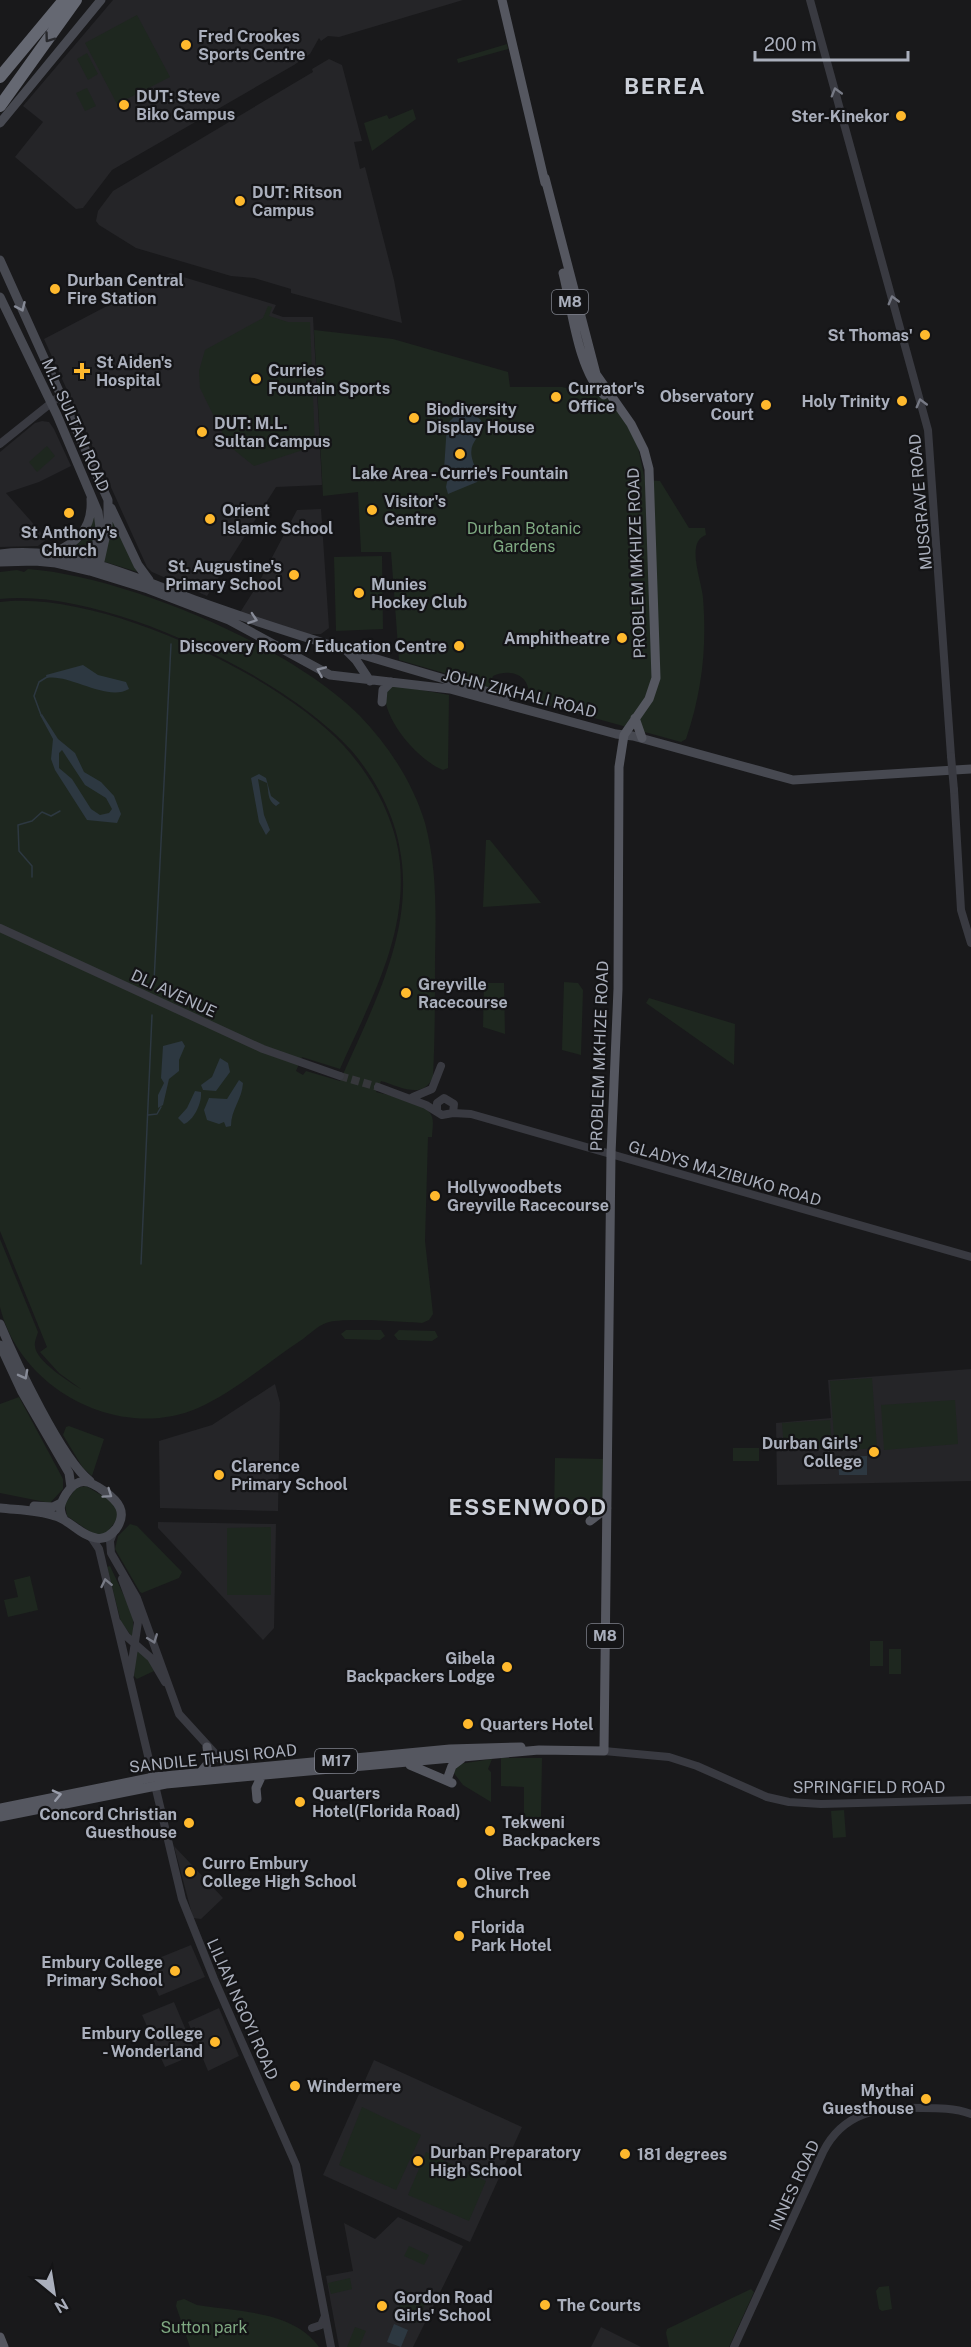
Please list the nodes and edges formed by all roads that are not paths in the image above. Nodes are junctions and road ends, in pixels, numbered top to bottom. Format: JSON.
{"nodes":[{"id":1,"x":64,"y":0,"type":"edge"},
{"id":2,"x":76,"y":0,"type":"edge"},
{"id":3,"x":101,"y":0,"type":"edge"},
{"id":4,"x":502,"y":0,"type":"edge"},
{"id":5,"x":810,"y":0,"type":"edge"},
{"id":6,"x":0,"y":77,"type":"edge"},
{"id":7,"x":0,"y":106,"type":"edge"},
{"id":8,"x":0,"y":123,"type":"edge"},
{"id":9,"x":545,"y":178,"type":"junction"},
{"id":10,"x":1,"y":264,"type":"edge"},
{"id":11,"x":0,"y":297,"type":"edge"},
{"id":12,"x":61,"y":395,"type":"junction"},
{"id":13,"x":613,"y":400,"type":"junction"},
{"id":14,"x":51,"y":402,"type":"junction"},
{"id":15,"x":0,"y":444,"type":"edge"},
{"id":16,"x":84,"y":447,"type":"junction"},
{"id":17,"x":73,"y":452,"type":"junction"},
{"id":18,"x":90,"y":491,"type":"junction"},
{"id":19,"x":108,"y":500,"type":"junction"},
{"id":20,"x":0,"y":554,"type":"edge"},
{"id":21,"x":50,"y":555,"type":"junction"},
{"id":22,"x":0,"y":562,"type":"edge"},
{"id":23,"x":95,"y":568,"type":"junction"},
{"id":24,"x":150,"y":581,"type":"junction"},
{"id":25,"x":273,"y":626,"type":"junction"},
{"id":26,"x":267,"y":640,"type":"junction"},
{"id":27,"x":343,"y":648,"type":"junction"},
{"id":28,"x":360,"y":666,"type":"junction"},
{"id":29,"x":356,"y":680,"type":"junction"},
{"id":30,"x":370,"y":681,"type":"junction"},
{"id":31,"x":391,"y":682,"type":"junction"},
{"id":32,"x":382,"y":702,"type":"dead end"},
{"id":33,"x":634,"y":718,"type":"junction"},
{"id":34,"x":631,"y":735,"type":"junction"},
{"id":35,"x":971,"y":769,"type":"edge"},
{"id":36,"x":0,"y":928,"type":"edge"},
{"id":37,"x":971,"y":943,"type":"edge"},
{"id":38,"x":441,"y":1066,"type":"dead end"},
{"id":39,"x":340,"y":1076,"type":"tunnel mouth"},
{"id":40,"x":378,"y":1087,"type":"tunnel mouth"},
{"id":41,"x":409,"y":1097,"type":"junction"},
{"id":42,"x":438,"y":1106,"type":"junction"},
{"id":43,"x":454,"y":1109,"type":"junction"},
{"id":44,"x":611,"y":1154,"type":"junction"},
{"id":45,"x":971,"y":1257,"type":"edge"},
{"id":46,"x":0,"y":1324,"type":"edge"},
{"id":47,"x":0,"y":1345,"type":"edge"},
{"id":48,"x":90,"y":1481,"type":"junction"},
{"id":49,"x":71,"y":1487,"type":"junction"},
{"id":50,"x":0,"y":1501,"type":"edge"},
{"id":51,"x":61,"y":1503,"type":"junction"},
{"id":52,"x":0,"y":1508,"type":"edge"},
{"id":53,"x":607,"y":1508,"type":"junction"},
{"id":54,"x":64,"y":1520,"type":"junction"},
{"id":55,"x":590,"y":1521,"type":"dead end"},
{"id":56,"x":115,"y":1529,"type":"junction"},
{"id":57,"x":91,"y":1537,"type":"junction"},
{"id":58,"x":119,"y":1569,"type":"junction"},
{"id":59,"x":112,"y":1613,"type":"junction"},
{"id":60,"x":135,"y":1644,"type":"junction"},
{"id":61,"x":129,"y":1681,"type":"junction"},
{"id":62,"x":168,"y":1686,"type":"junction"},
{"id":63,"x":207,"y":1747,"type":"junction"},
{"id":64,"x":539,"y":1750,"type":"junction"},
{"id":65,"x":603,"y":1751,"type":"junction"},
{"id":66,"x":466,"y":1756,"type":"junction"},
{"id":67,"x":391,"y":1763,"type":"junction"},
{"id":68,"x":229,"y":1770,"type":"junction"},
{"id":69,"x":200,"y":1773,"type":"junction"},
{"id":70,"x":262,"y":1775,"type":"junction"},
{"id":71,"x":237,"y":1778,"type":"junction"},
{"id":72,"x":155,"y":1781,"type":"junction"},
{"id":73,"x":767,"y":1797,"type":"joint"},
{"id":74,"x":256,"y":1799,"type":"dead end"},
{"id":75,"x":971,"y":1800,"type":"edge"},
{"id":76,"x":0,"y":1808,"type":"edge"},
{"id":77,"x":0,"y":1817,"type":"edge"},
{"id":78,"x":971,"y":2114,"type":"edge"},
{"id":79,"x":326,"y":2315,"type":"junction"},
{"id":80,"x":312,"y":2328,"type":"dead end"},
{"id":81,"x":0,"y":2337,"type":"edge"},
{"id":82,"x":4,"y":2347,"type":"edge"},
{"id":83,"x":331,"y":2347,"type":"edge"},
{"id":84,"x":734,"y":2347,"type":"edge"}],
"edges":[{"from":1,"to":6,"type":"highway"},
{"from":2,"to":7,"type":"highway","one_way":true},
{"from":3,"to":8,"type":"main road"},
{"from":4,"to":9,"type":"main road","number":"M8"},
{"from":37,"to":5,"type":"street","name":"MUSGRAVE ROAD","one_way":true,"bridge":true},
{"from":9,"to":13,"type":"main road","number":"M8"},
{"from":9,"to":13,"type":"main road","number":"M8"},
{"from":10,"to":12,"type":"main road","name":"M.L. SULTAN ROAD","one_way":true},
{"from":11,"to":14,"type":"main road","name":"M.L. SULTAN ROAD"},
{"from":12,"to":14,"type":"street"},
{"from":12,"to":16,"type":"main road","name":"M.L. SULTAN ROAD"},
{"from":13,"to":33,"type":"main road","name":"PROBLEM MKHIZE ROAD","number":"M8"},
{"from":14,"to":15,"type":"street"},
{"from":14,"to":17,"type":"main road","name":"M.L. SULTAN ROAD"},
{"from":16,"to":17,"type":"main road"},
{"from":16,"to":19,"type":"main road","name":"M.L. SULTAN ROAD"},
{"from":17,"to":18,"type":"main road","name":"M.L. SULTAN ROAD"},
{"from":18,"to":21,"type":"main road"},
{"from":18,"to":23,"type":"main road","name":"M.L. SULTAN ROAD"},
{"from":19,"to":23,"type":"main road","name":"M.L. SULTAN ROAD"},
{"from":19,"to":24,"type":"main road"},
{"from":20,"to":21,"type":"main road"},
{"from":21,"to":23,"type":"main road"},
{"from":22,"to":23,"type":"main road"},
{"from":23,"to":24,"type":"main road","name":"JOHN ZIKHALI ROAD"},
{"from":23,"to":26,"type":"main road","name":"JOHN ZIKHALI ROAD"},
{"from":24,"to":25,"type":"main road","name":"JOHN ZIKHALI ROAD","one_way":true},
{"from":25,"to":26,"type":"main road"},
{"from":25,"to":27,"type":"main road","name":"JOHN ZIKHALI ROAD"},
{"from":29,"to":26,"type":"main road","name":"JOHN ZIKHALI ROAD","one_way":true},
{"from":27,"to":28,"type":"main road"},
{"from":27,"to":34,"type":"main road","name":"JOHN ZIKHALI ROAD"},
{"from":28,"to":29,"type":"main road"},
{"from":28,"to":30,"type":"main road"},
{"from":29,"to":30,"type":"main road","name":"JOHN ZIKHALI ROAD"},
{"from":30,"to":31,"type":"main road","name":"JOHN ZIKHALI ROAD"},
{"from":31,"to":32,"type":"main road"},
{"from":31,"to":34,"type":"main road","name":"JOHN ZIKHALI ROAD"},
{"from":33,"to":34,"type":"main road"},
{"from":33,"to":34,"type":"main road","name":"PROBLEM MKHIZE ROAD","number":"M8"},
{"from":34,"to":35,"type":"main road","name":"JOHN ZIKHALI ROAD"},
{"from":34,"to":44,"type":"main road","name":"PROBLEM MKHIZE ROAD","number":"M8"},
{"from":36,"to":39,"type":"street","name":"DLI AVENUE"},
{"from":38,"to":41,"type":"street"},
{"from":40,"to":41,"type":"street"},
{"from":41,"to":42,"type":"street"},
{"from":42,"to":43,"type":"street"},
{"from":42,"to":43,"type":"street"},
{"from":43,"to":44,"type":"street","name":"GLADYS MAZIBUKO ROAD"},
{"from":44,"to":45,"type":"street","name":"GLADYS MAZIBUKO ROAD"},
{"from":44,"to":53,"type":"main road","name":"PROBLEM MKHIZE ROAD","number":"M8"},
{"from":46,"to":48,"type":"main road","one_way":true},
{"from":47,"to":49,"type":"main road"},
{"from":48,"to":49,"type":"main road"},
{"from":48,"to":56,"type":"main road","one_way":true},
{"from":49,"to":51,"type":"main road"},
{"from":50,"to":51,"type":"main road"},
{"from":51,"to":54,"type":"main road"},
{"from":52,"to":54,"type":"main road"},
{"from":53,"to":55,"type":"main road"},
{"from":53,"to":65,"type":"main road","name":"PROBLEM MKHIZE ROAD","number":"M8"},
{"from":54,"to":57,"type":"main road"},
{"from":56,"to":57,"type":"main road"},
{"from":56,"to":58,"type":"street"},
{"from":59,"to":57,"type":"street","name":"LILIAN NGOYI ROAD","one_way":true},
{"from":58,"to":60,"type":"street","name":"LILIAN NGOYI ROAD"},
{"from":58,"to":62,"type":"street","one_way":true},
{"from":59,"to":60,"type":"street"},
{"from":59,"to":61,"type":"street","name":"LILIAN NGOYI ROAD"},
{"from":60,"to":61,"type":"street","name":"LILIAN NGOYI ROAD"},
{"from":60,"to":62,"type":"street"},
{"from":61,"to":72,"type":"street","name":"LILIAN NGOYI ROAD"},
{"from":62,"to":63,"type":"street"},
{"from":63,"to":68,"type":"street"},
{"from":63,"to":69,"type":"main road"},
{"from":64,"to":65,"type":"main road","name":"SANDILE THUSI ROAD","number":"M17"},
{"from":64,"to":66,"type":"main road","name":"SANDILE THUSI ROAD","number":"M17"},
{"from":64,"to":68,"type":"main road","name":"SANDILE THUSI ROAD","number":"M17"},
{"from":65,"to":73,"type":"street","name":"SANDILE THUSI ROAD","number":"M17"},
{"from":66,"to":67,"type":"main road","name":"SANDILE THUSI ROAD","number":"M17"},
{"from":66,"to":67,"type":"main road"},
{"from":67,"to":70,"type":"main road","name":"SANDILE THUSI ROAD","number":"M17"},
{"from":68,"to":69,"type":"main road","name":"SANDILE THUSI ROAD","number":"M17"},
{"from":68,"to":71,"type":"street"},
{"from":69,"to":72,"type":"main road","name":"SANDILE THUSI ROAD","number":"M17"},
{"from":70,"to":71,"type":"main road","name":"SANDILE THUSI ROAD","number":"M17"},
{"from":70,"to":74,"type":"main road"},
{"from":71,"to":72,"type":"main road","name":"SANDILE THUSI ROAD","number":"M17"},
{"from":76,"to":72,"type":"main road","name":"SANDILE THUSI ROAD","number":"M17","one_way":true},
{"from":72,"to":77,"type":"main road","name":"SANDILE THUSI ROAD","number":"M17"},
{"from":72,"to":79,"type":"street","name":"LILIAN NGOYI ROAD"},
{"from":73,"to":75,"type":"street","name":"SPRINGFIELD ROAD","number":"M17"},
{"from":78,"to":84,"type":"street","name":"INNES ROAD"},
{"from":79,"to":80,"type":"street"},
{"from":79,"to":83,"type":"street","name":"LILIAN NGOYI ROAD"},
{"from":81,"to":82,"type":"main road"}]}
